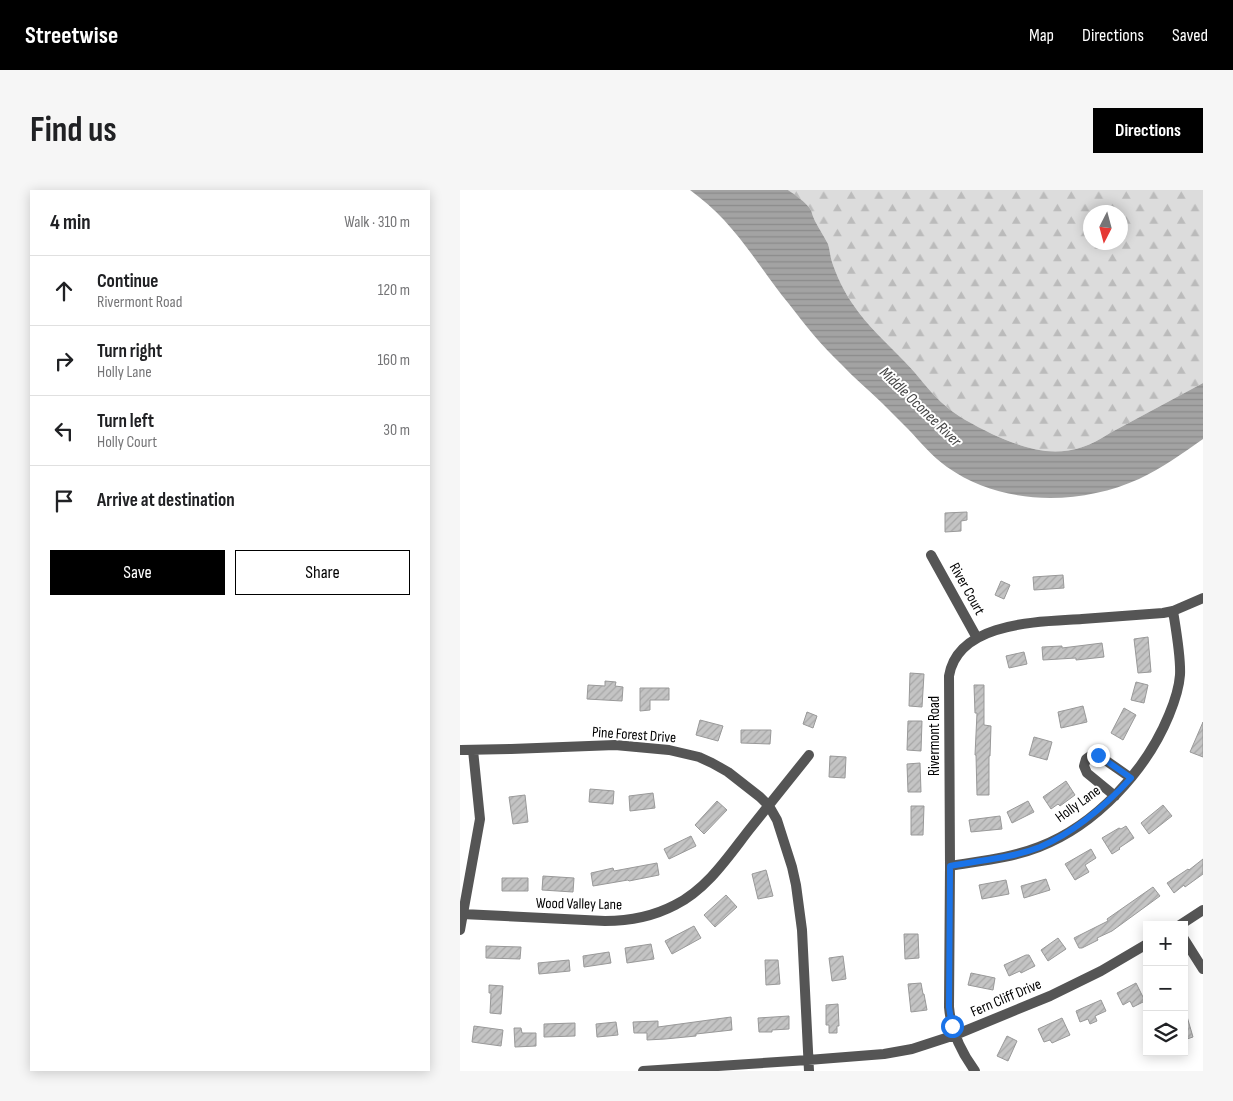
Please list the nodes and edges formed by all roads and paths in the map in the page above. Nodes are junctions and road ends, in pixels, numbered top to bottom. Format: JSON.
{"nodes":[{"id":1,"x":931,"y":556,"type":"dead end"},
{"id":2,"x":1203,"y":598,"type":"edge"},
{"id":3,"x":1173,"y":611,"type":"junction"},
{"id":4,"x":977,"y":638,"type":"junction"},
{"id":5,"x":460,"y":750,"type":"edge"},
{"id":6,"x":473,"y":750,"type":"junction"},
{"id":7,"x":808,"y":755,"type":"dead end"},
{"id":8,"x":1131,"y":778,"type":"junction"},
{"id":9,"x":1115,"y":796,"type":"junction"},
{"id":10,"x":769,"y":806,"type":"junction"},
{"id":11,"x":950,"y":866,"type":"junction"},
{"id":12,"x":1203,"y":910,"type":"edge"},
{"id":13,"x":462,"y":914,"type":"junction"},
{"id":14,"x":1186,"y":921,"type":"edge"},
{"id":15,"x":460,"y":930,"type":"edge"},
{"id":16,"x":1188,"y":945,"type":"edge"},
{"id":17,"x":1143,"y":946,"type":"edge"},
{"id":18,"x":1203,"y":969,"type":"edge"},
{"id":19,"x":955,"y":1035,"type":"junction"},
{"id":20,"x":808,"y":1066,"type":"edge"},
{"id":21,"x":643,"y":1071,"type":"edge"},
{"id":22,"x":975,"y":1071,"type":"edge"}],
"edges":[{"from":1,"to":4,"type":"street","name":"River Court"},
{"from":2,"to":3,"type":"street","name":"Rivermont Road"},
{"from":3,"to":4,"type":"street","name":"Rivermont Road"},
{"from":3,"to":8,"type":"street","name":"Holly Lane"},
{"from":4,"to":11,"type":"street","name":"Rivermont Road"},
{"from":5,"to":6,"type":"street","name":"Pine Forest Drive"},
{"from":6,"to":10,"type":"street","name":"Pine Forest Drive"},
{"from":6,"to":13,"type":"street"},
{"from":7,"to":10,"type":"street","name":"Wood Valley Lane"},
{"from":8,"to":9,"type":"street","name":"Holly Lane"},
{"from":8,"to":9,"type":"street"},
{"from":9,"to":11,"type":"street","name":"Holly Lane"},
{"from":10,"to":13,"type":"street","name":"Wood Valley Lane"},
{"from":10,"to":20,"type":"street","name":"Pine Forest Drive"},
{"from":11,"to":19,"type":"street","name":"Rivermont Road"},
{"from":12,"to":14,"type":"street"},
{"from":13,"to":15,"type":"street"},
{"from":16,"to":18,"type":"street"},
{"from":17,"to":19,"type":"street","name":"Fern Cliff Drive"},
{"from":19,"to":20,"type":"street","name":"Fern Cliff Drive"},
{"from":19,"to":22,"type":"street","name":"Rivermont Road"},
{"from":20,"to":21,"type":"street"}]}
